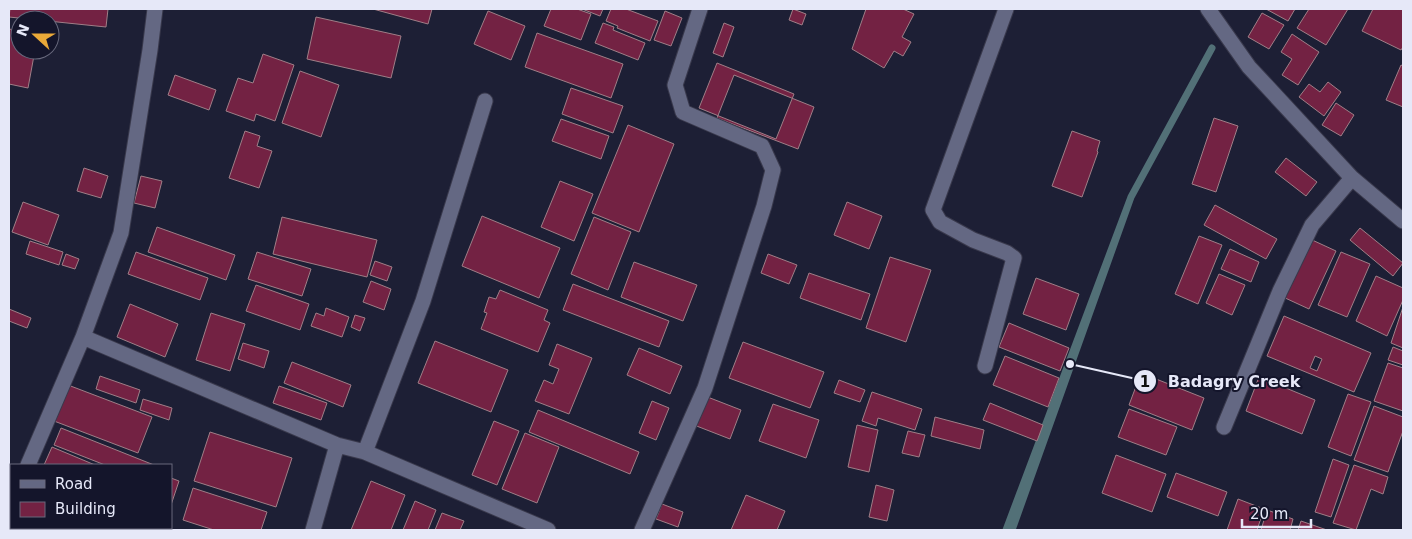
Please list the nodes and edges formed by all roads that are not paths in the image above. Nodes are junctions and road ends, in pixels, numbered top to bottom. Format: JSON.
{"nodes":[{"id":1,"x":155,"y":9,"type":"edge"},
{"id":2,"x":700,"y":9,"type":"edge"},
{"id":3,"x":1006,"y":9,"type":"edge"},
{"id":4,"x":1208,"y":9,"type":"edge"},
{"id":5,"x":485,"y":102,"type":"dead end"},
{"id":6,"x":1352,"y":178,"type":"junction"},
{"id":7,"x":1403,"y":221,"type":"edge"},
{"id":8,"x":84,"y":337,"type":"junction"},
{"id":9,"x":985,"y":366,"type":"dead end"},
{"id":10,"x":1224,"y":427,"type":"dead end"},
{"id":11,"x":337,"y":445,"type":"junction"},
{"id":12,"x":366,"y":452,"type":"junction"},
{"id":13,"x":28,"y":464,"type":"edge"},
{"id":14,"x":313,"y":530,"type":"edge"},
{"id":15,"x":548,"y":530,"type":"edge"},
{"id":16,"x":642,"y":530,"type":"edge"}],
"edges":[{"from":1,"to":8,"type":"street"},
{"from":2,"to":16,"type":"street"},
{"from":3,"to":9,"type":"street"},
{"from":4,"to":6,"type":"street"},
{"from":5,"to":12,"type":"street"},
{"from":6,"to":7,"type":"street"},
{"from":6,"to":10,"type":"street"},
{"from":8,"to":11,"type":"street"},
{"from":8,"to":13,"type":"street"},
{"from":11,"to":12,"type":"street"},
{"from":11,"to":14,"type":"street"},
{"from":12,"to":15,"type":"street"}]}
